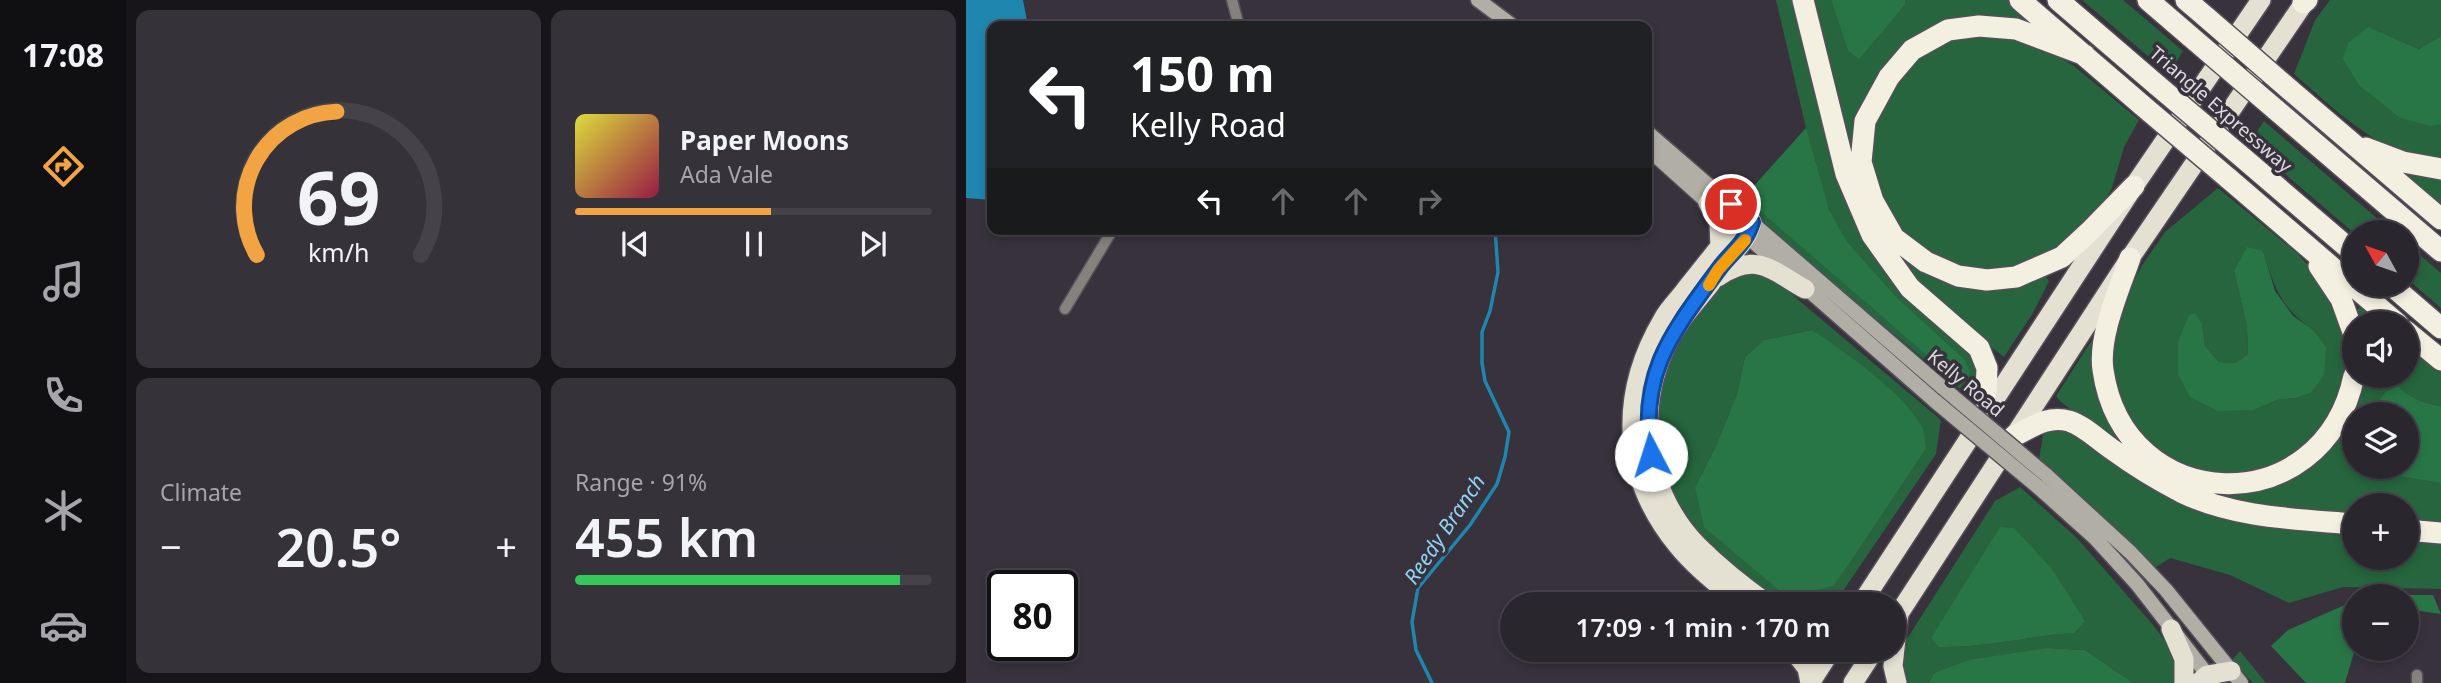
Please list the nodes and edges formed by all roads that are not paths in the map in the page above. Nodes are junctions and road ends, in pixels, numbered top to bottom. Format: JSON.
{"nodes":[{"id":1,"x":1232,"y":0,"type":"edge"},
{"id":2,"x":1478,"y":0,"type":"edge"},
{"id":3,"x":1803,"y":0,"type":"edge"},
{"id":4,"x":2020,"y":0,"type":"edge"},
{"id":5,"x":2058,"y":0,"type":"edge"},
{"id":6,"x":2147,"y":0,"type":"edge"},
{"id":7,"x":2186,"y":0,"type":"edge"},
{"id":8,"x":2261,"y":0,"type":"edge"},
{"id":9,"x":2305,"y":1,"type":"edge"},
{"id":10,"x":1238,"y":21,"type":"edge"},
{"id":11,"x":1500,"y":21,"type":"edge"},
{"id":12,"x":1506,"y":21,"type":"edge"},
{"id":13,"x":2085,"y":55,"type":"junction"},
{"id":14,"x":1652,"y":137,"type":"edge"},
{"id":15,"x":2353,"y":143,"type":"junction"},
{"id":16,"x":1652,"y":153,"type":"edge"},
{"id":17,"x":2441,"y":169,"type":"edge"},
{"id":18,"x":2134,"y":186,"type":"junction"},
{"id":19,"x":1708,"y":203,"type":"junction"},
{"id":20,"x":2441,"y":219,"type":"edge"},
{"id":21,"x":1745,"y":229,"type":"junction"},
{"id":22,"x":1109,"y":235,"type":"edge"},
{"id":23,"x":2300,"y":239,"type":"junction"},
{"id":24,"x":2342,"y":243,"type":"edge"},
{"id":25,"x":1720,"y":247,"type":"junction"},
{"id":26,"x":2441,"y":251,"type":"edge"},
{"id":27,"x":2130,"y":258,"type":"junction"},
{"id":28,"x":1712,"y":282,"type":"junction"},
{"id":29,"x":1805,"y":289,"type":"junction"},
{"id":30,"x":2406,"y":298,"type":"edge"},
{"id":31,"x":1065,"y":309,"type":"dead end"},
{"id":32,"x":2345,"y":311,"type":"edge"},
{"id":33,"x":2383,"y":311,"type":"edge"},
{"id":34,"x":2441,"y":328,"type":"edge"},
{"id":35,"x":2419,"y":342,"type":"edge"},
{"id":36,"x":2441,"y":360,"type":"edge"},
{"id":37,"x":2352,"y":388,"type":"edge"},
{"id":38,"x":1939,"y":395,"type":"junction"},
{"id":39,"x":1978,"y":425,"type":"junction"},
{"id":40,"x":2014,"y":436,"type":"junction"},
{"id":41,"x":2041,"y":480,"type":"junction"},
{"id":42,"x":2342,"y":523,"type":"edge"},
{"id":43,"x":2419,"y":531,"type":"edge"},
{"id":44,"x":2441,"y":533,"type":"edge"},
{"id":45,"x":1873,"y":585,"type":"junction"},
{"id":46,"x":1727,"y":592,"type":"edge"},
{"id":47,"x":1754,"y":592,"type":"edge"},
{"id":48,"x":1862,"y":592,"type":"edge"},
{"id":49,"x":1869,"y":592,"type":"edge"},
{"id":50,"x":1906,"y":602,"type":"edge"},
{"id":51,"x":2171,"y":629,"type":"junction"},
{"id":52,"x":1802,"y":662,"type":"edge"},
{"id":53,"x":1824,"y":662,"type":"edge"},
{"id":54,"x":1867,"y":662,"type":"edge"},
{"id":55,"x":1893,"y":662,"type":"edge"},
{"id":56,"x":2219,"y":680,"type":"edge"},
{"id":57,"x":1810,"y":683,"type":"edge"},
{"id":58,"x":1853,"y":683,"type":"edge"},
{"id":59,"x":1897,"y":683,"type":"edge"},
{"id":60,"x":2184,"y":683,"type":"edge"}],
"edges":[{"from":1,"to":10,"type":"street"},
{"from":2,"to":11,"type":"main road"},
{"from":2,"to":12,"type":"main road"},
{"from":3,"to":39,"type":"highway"},
{"from":4,"to":13,"type":"highway"},
{"from":5,"to":24,"type":"highway","name":"Triangle Expressway","bridge":true},
{"from":6,"to":26,"type":"highway","name":"Triangle Expressway","bridge":true},
{"from":7,"to":15,"type":"highway","bridge":true},
{"from":8,"to":18,"type":"highway"},
{"from":9,"to":27,"type":"highway"},
{"from":13,"to":18,"type":"highway"},
{"from":13,"to":23,"type":"highway","bridge":true},
{"from":14,"to":21,"type":"main road","name":"Kelly Road"},
{"from":15,"to":17,"type":"highway"},
{"from":15,"to":20,"type":"highway"},
{"from":16,"to":19,"type":"main road","name":"Kelly Road"},
{"from":18,"to":39,"type":"highway"},
{"from":19,"to":21,"type":"main road","name":"Kelly Road"},
{"from":19,"to":25,"type":"highway"},
{"from":21,"to":25,"type":"highway"},
{"from":21,"to":28,"type":"highway"},
{"from":21,"to":29,"type":"main road","name":"Kelly Road"},
{"from":21,"to":38,"type":"main road","name":"Kelly Road"},
{"from":22,"to":31,"type":"street"},
{"from":23,"to":32,"type":"highway"},
{"from":23,"to":33,"type":"highway"},
{"from":25,"to":46,"type":"highway"},
{"from":27,"to":37,"type":"highway"},
{"from":27,"to":40,"type":"highway"},
{"from":28,"to":29,"type":"highway"},
{"from":28,"to":47,"type":"highway"},
{"from":29,"to":38,"type":"main road","name":"Kelly Road"},
{"from":30,"to":34,"type":"highway"},
{"from":35,"to":36,"type":"highway"},
{"from":38,"to":41,"type":"main road","name":"Kelly Road","bridge":true},
{"from":39,"to":45,"type":"highway"},
{"from":40,"to":42,"type":"highway"},
{"from":40,"to":50,"type":"highway"},
{"from":41,"to":51,"type":"main road","name":"Kelly Road"},
{"from":41,"to":56,"type":"main road","name":"Kelly Road"},
{"from":43,"to":44,"type":"highway"},
{"from":45,"to":48,"type":"highway"},
{"from":45,"to":49,"type":"highway"},
{"from":51,"to":56,"type":"main road","name":"Kelly Road"},
{"from":51,"to":60,"type":"highway"},
{"from":52,"to":57,"type":"highway"},
{"from":53,"to":57,"type":"highway"},
{"from":54,"to":58,"type":"highway"},
{"from":55,"to":59,"type":"highway"}]}
